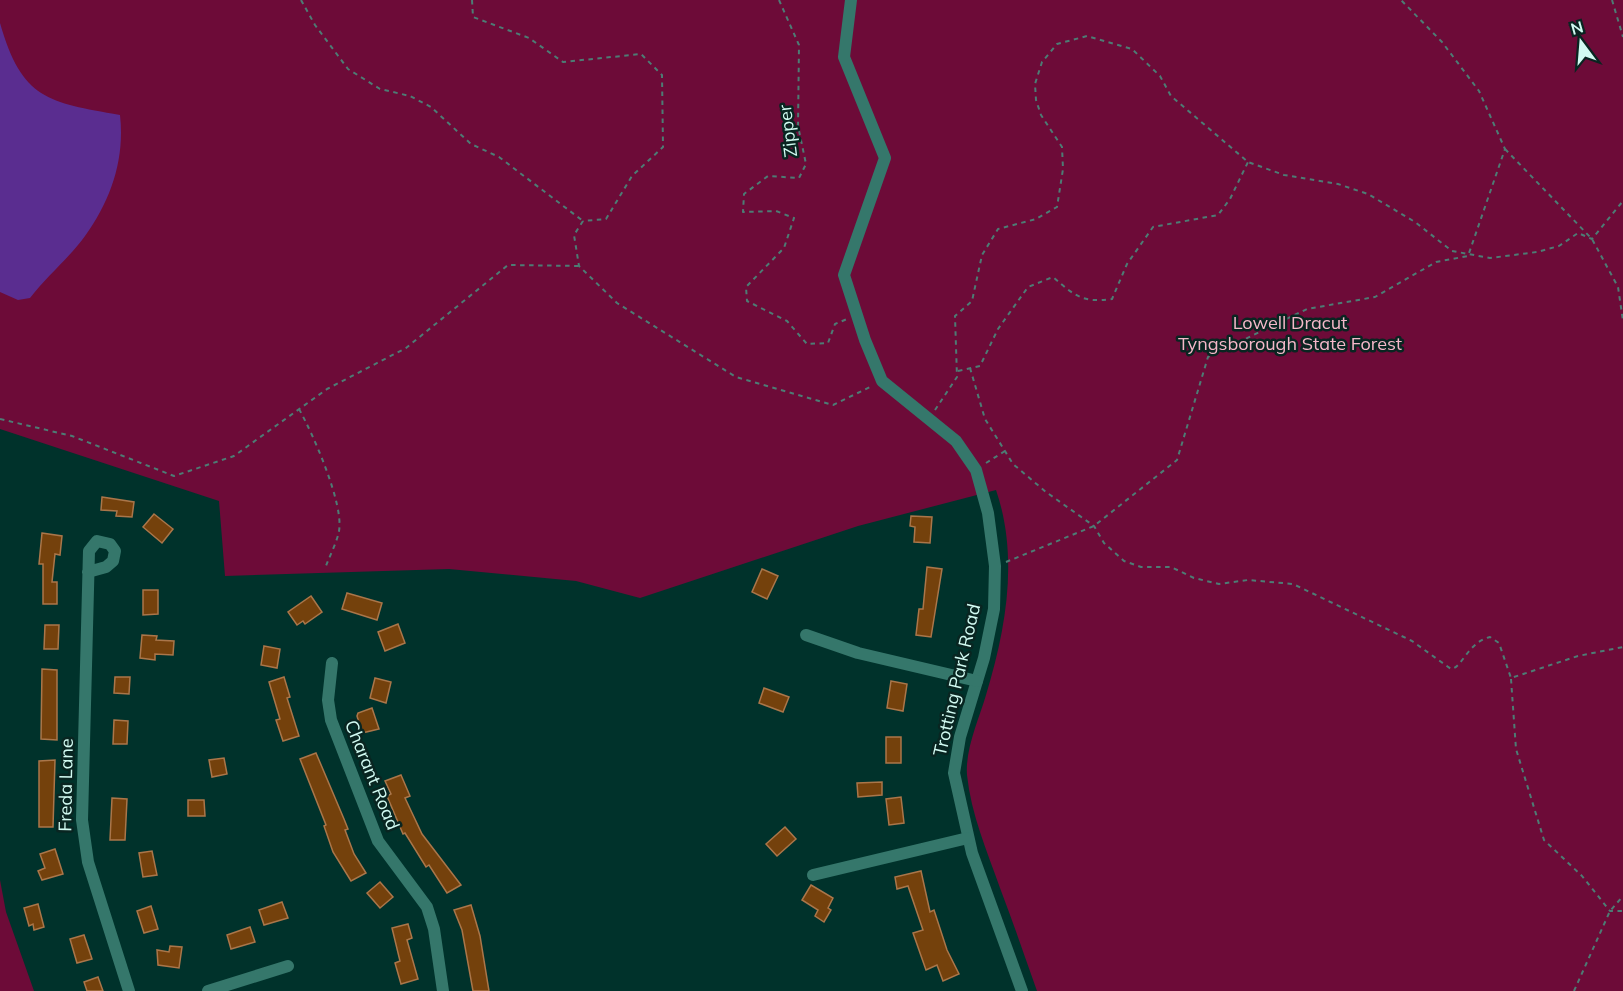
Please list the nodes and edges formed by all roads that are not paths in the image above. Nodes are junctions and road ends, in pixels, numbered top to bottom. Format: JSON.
{"nodes":[{"id":1,"x":851,"y":0,"type":"edge"},
{"id":2,"x":88,"y":572,"type":"dead end"},
{"id":3,"x":806,"y":635,"type":"dead end"},
{"id":4,"x":332,"y":663,"type":"dead end"},
{"id":5,"x":977,"y":681,"type":"junction"},
{"id":6,"x":968,"y":838,"type":"junction"},
{"id":7,"x":813,"y":875,"type":"dead end"},
{"id":8,"x":288,"y":966,"type":"dead end"},
{"id":9,"x":129,"y":991,"type":"edge"},
{"id":10,"x":208,"y":991,"type":"edge"},
{"id":11,"x":443,"y":991,"type":"edge"},
{"id":12,"x":1022,"y":991,"type":"edge"}],
"edges":[{"from":1,"to":5,"type":"street","name":"Trotting Park Road"},
{"from":2,"to":9,"type":"street","name":"Freda Lane"},
{"from":3,"to":5,"type":"street"},
{"from":4,"to":11,"type":"street","name":"Charant Road"},
{"from":5,"to":6,"type":"street","name":"Trotting Park Road"},
{"from":6,"to":7,"type":"street"},
{"from":6,"to":12,"type":"street","name":"Trotting Park Road"},
{"from":8,"to":10,"type":"street"}]}
